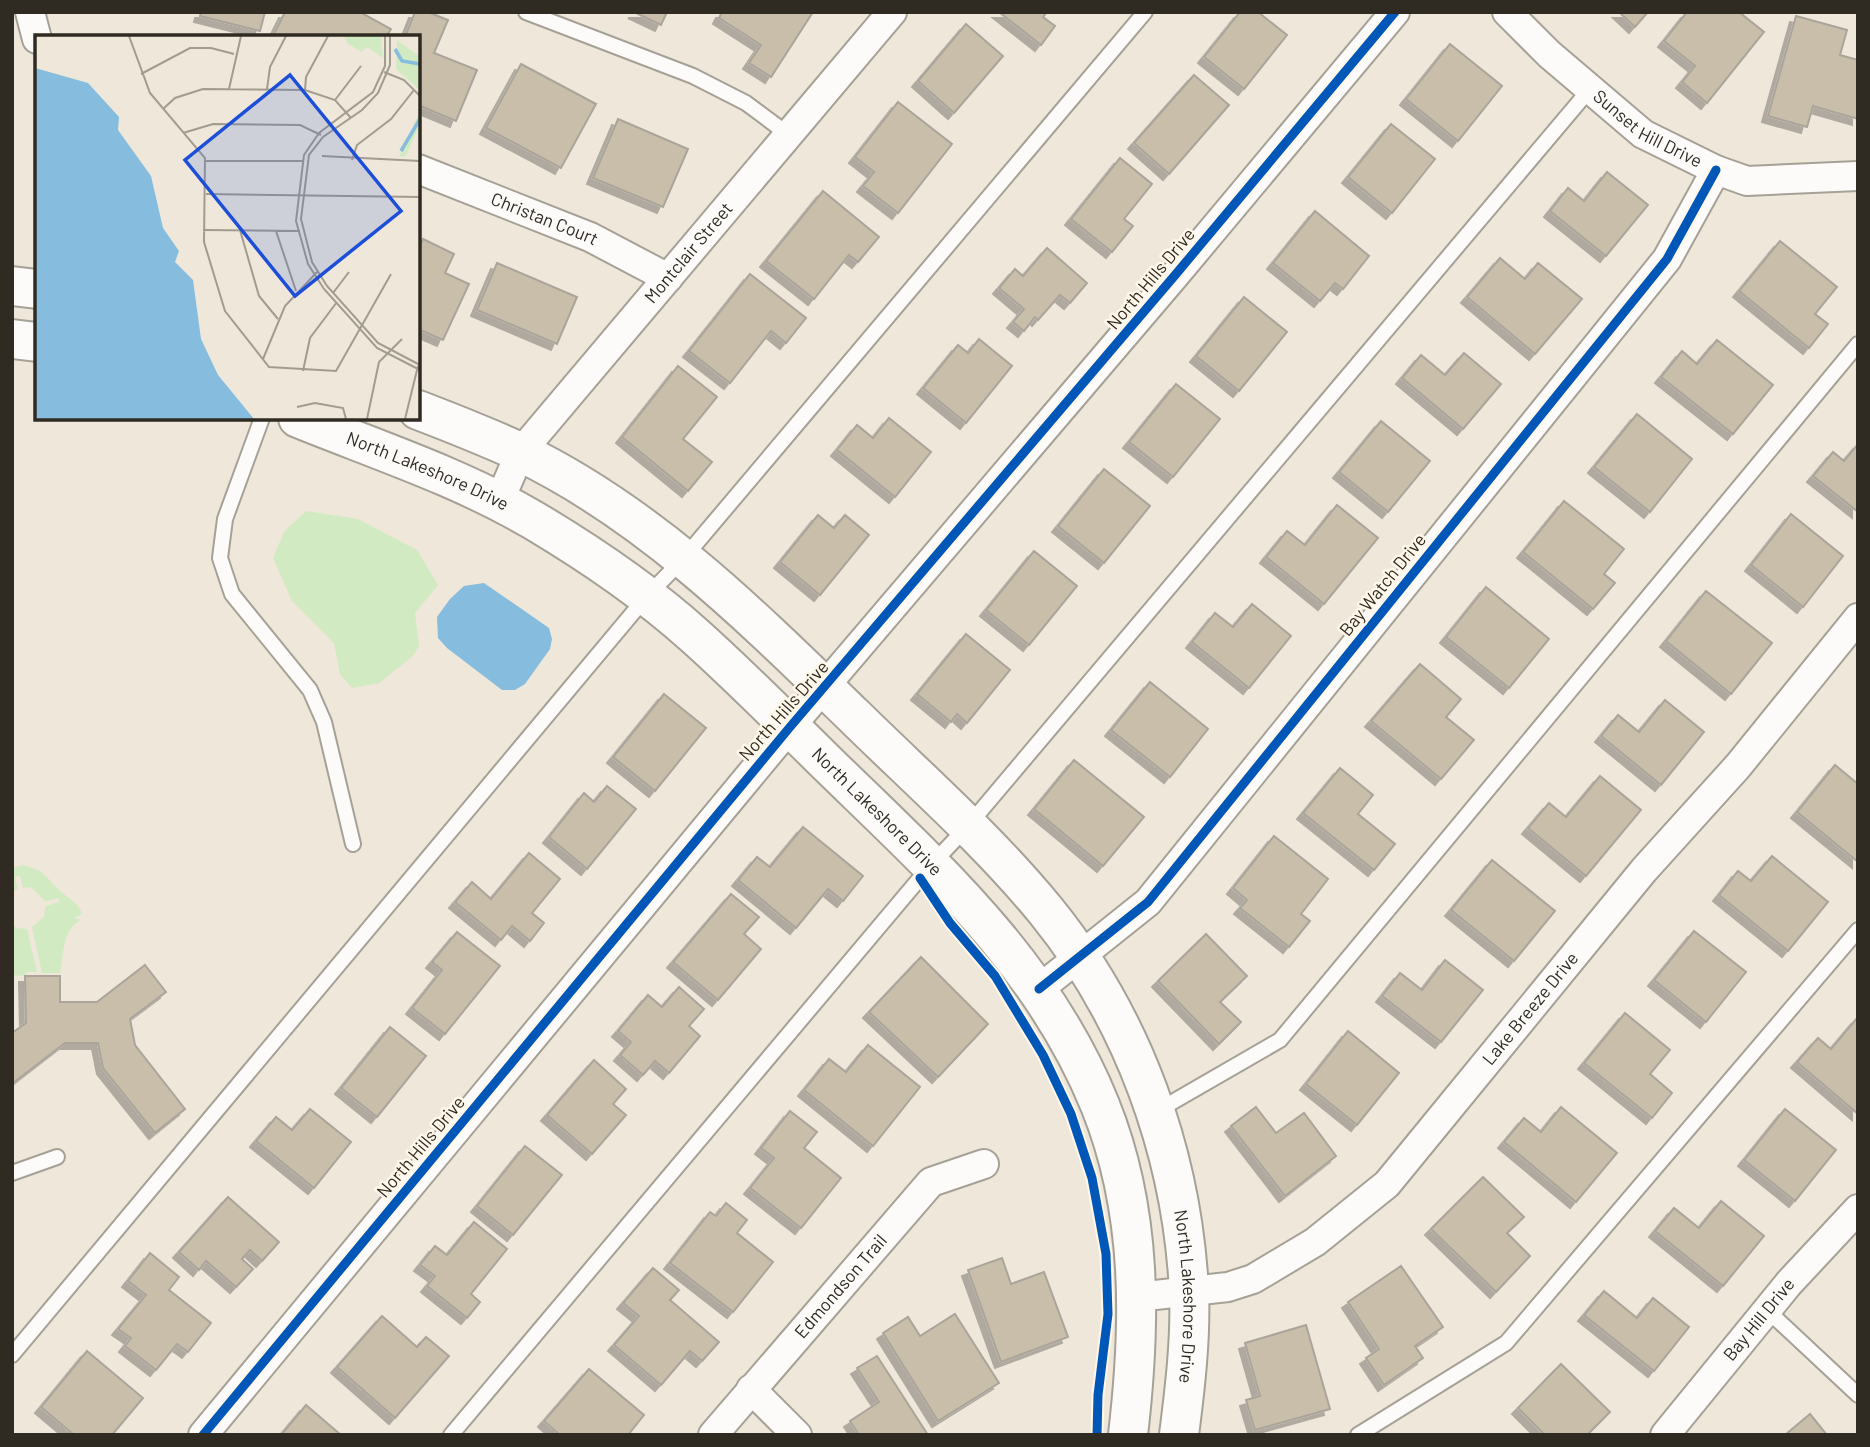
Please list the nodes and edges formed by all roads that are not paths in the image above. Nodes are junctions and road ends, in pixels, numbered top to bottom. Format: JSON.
{"nodes":[{"id":1,"x":30,"y":12,"type":"edge"},
{"id":2,"x":526,"y":12,"type":"edge"},
{"id":3,"x":892,"y":12,"type":"edge"},
{"id":4,"x":1145,"y":12,"type":"edge"},
{"id":5,"x":1395,"y":12,"type":"edge"},
{"id":6,"x":1507,"y":12,"type":"edge"},
{"id":7,"x":36,"y":35,"type":"edge"},
{"id":8,"x":1590,"y":89,"type":"junction"},
{"id":9,"x":789,"y":135,"type":"junction"},
{"id":10,"x":420,"y":170,"type":"edge"},
{"id":11,"x":1716,"y":170,"type":"junction"},
{"id":12,"x":1858,"y":176,"type":"edge"},
{"id":13,"x":668,"y":278,"type":"junction"},
{"id":14,"x":12,"y":286,"type":"edge"},
{"id":15,"x":35,"y":289,"type":"edge"},
{"id":16,"x":12,"y":339,"type":"edge"},
{"id":17,"x":35,"y":342,"type":"edge"},
{"id":18,"x":1858,"y":344,"type":"edge"},
{"id":19,"x":420,"y":411,"type":"edge"},
{"id":20,"x":261,"y":420,"type":"edge"},
{"id":21,"x":303,"y":420,"type":"edge"},
{"id":22,"x":520,"y":453,"type":"junction"},
{"id":23,"x":499,"y":502,"type":"junction"},
{"id":24,"x":683,"y":559,"type":"junction"},
{"id":25,"x":648,"y":596,"type":"junction"},
{"id":26,"x":1858,"y":618,"type":"edge"},
{"id":27,"x":825,"y":688,"type":"junction"},
{"id":28,"x":790,"y":727,"type":"junction"},
{"id":29,"x":967,"y":827,"type":"junction"},
{"id":30,"x":353,"y":844,"type":"dead end"},
{"id":31,"x":931,"y":864,"type":"junction"},
{"id":32,"x":1858,"y":930,"type":"edge"},
{"id":33,"x":1080,"y":958,"type":"junction"},
{"id":34,"x":1039,"y":989,"type":"junction"},
{"id":35,"x":1156,"y":1112,"type":"junction"},
{"id":36,"x":57,"y":1157,"type":"dead end"},
{"id":37,"x":985,"y":1164,"type":"dead end"},
{"id":38,"x":12,"y":1173,"type":"edge"},
{"id":39,"x":1858,"y":1209,"type":"edge"},
{"id":40,"x":1189,"y":1292,"type":"junction"},
{"id":41,"x":1137,"y":1297,"type":"junction"},
{"id":42,"x":1767,"y":1310,"type":"junction"},
{"id":43,"x":12,"y":1355,"type":"edge"},
{"id":44,"x":751,"y":1389,"type":"junction"},
{"id":45,"x":1858,"y":1395,"type":"edge"},
{"id":46,"x":203,"y":1435,"type":"edge"},
{"id":47,"x":451,"y":1435,"type":"edge"},
{"id":48,"x":713,"y":1435,"type":"edge"},
{"id":49,"x":797,"y":1435,"type":"edge"},
{"id":50,"x":1128,"y":1435,"type":"edge"},
{"id":51,"x":1179,"y":1435,"type":"edge"},
{"id":52,"x":1358,"y":1435,"type":"edge"},
{"id":53,"x":1665,"y":1435,"type":"edge"}],
"edges":[{"from":1,"to":7,"type":"street"},
{"from":2,"to":9,"type":"lane"},
{"from":3,"to":9,"type":"street","name":"Montclair Street"},
{"from":4,"to":24,"type":"lane"},
{"from":5,"to":27,"type":"street","name":"North Hills Drive"},
{"from":6,"to":8,"type":"street","name":"Sunset Hill Drive"},
{"from":8,"to":11,"type":"street","name":"Sunset Hill Drive"},
{"from":8,"to":29,"type":"lane"},
{"from":9,"to":13,"type":"street","name":"Montclair Street"},
{"from":10,"to":13,"type":"street","name":"Christan Court"},
{"from":11,"to":12,"type":"street","name":"Sunset Hill Drive"},
{"from":11,"to":33,"type":"street","name":"Bay Watch Drive"},
{"from":13,"to":22,"type":"street","name":"Montclair Street"},
{"from":14,"to":15,"type":"main road"},
{"from":16,"to":17,"type":"main road"},
{"from":18,"to":35,"type":"lane"},
{"from":19,"to":22,"type":"main road","name":"North Lakeshore Drive"},
{"from":20,"to":30,"type":"lane"},
{"from":21,"to":23,"type":"main road","name":"North Lakeshore Drive"},
{"from":22,"to":23,"type":"street","name":"Montclair Street"},
{"from":22,"to":24,"type":"main road","name":"North Lakeshore Drive"},
{"from":23,"to":25,"type":"main road","name":"North Lakeshore Drive"},
{"from":24,"to":25,"type":"lane"},
{"from":24,"to":27,"type":"main road","name":"North Lakeshore Drive"},
{"from":25,"to":28,"type":"main road","name":"North Lakeshore Drive"},
{"from":25,"to":43,"type":"lane"},
{"from":26,"to":40,"type":"street","name":"Lake Breeze Drive"},
{"from":27,"to":28,"type":"street","name":"North Hills Drive"},
{"from":27,"to":29,"type":"main road","name":"North Lakeshore Drive"},
{"from":28,"to":31,"type":"main road","name":"North Lakeshore Drive"},
{"from":28,"to":46,"type":"street","name":"North Hills Drive"},
{"from":29,"to":31,"type":"lane"},
{"from":29,"to":33,"type":"main road","name":"North Lakeshore Drive"},
{"from":31,"to":34,"type":"main road","name":"North Lakeshore Drive"},
{"from":31,"to":47,"type":"lane"},
{"from":32,"to":52,"type":"lane"},
{"from":33,"to":34,"type":"street","name":"Bay Watch Drive"},
{"from":33,"to":35,"type":"main road","name":"North Lakeshore Drive"},
{"from":34,"to":41,"type":"main road","name":"North Lakeshore Drive"},
{"from":35,"to":40,"type":"main road","name":"North Lakeshore Drive"},
{"from":36,"to":38,"type":"lane"},
{"from":37,"to":44,"type":"street","name":"Edmondson Trail"},
{"from":39,"to":42,"type":"street","name":"Bay Hill Drive"},
{"from":40,"to":41,"type":"street","name":"Lake Breeze Drive"},
{"from":40,"to":51,"type":"main road","name":"North Lakeshore Drive"},
{"from":41,"to":50,"type":"main road","name":"North Lakeshore Drive"},
{"from":42,"to":45,"type":"lane"},
{"from":42,"to":53,"type":"street","name":"Bay Hill Drive"},
{"from":44,"to":48,"type":"street","name":"Edmondson Trail"},
{"from":44,"to":49,"type":"street"}]}
